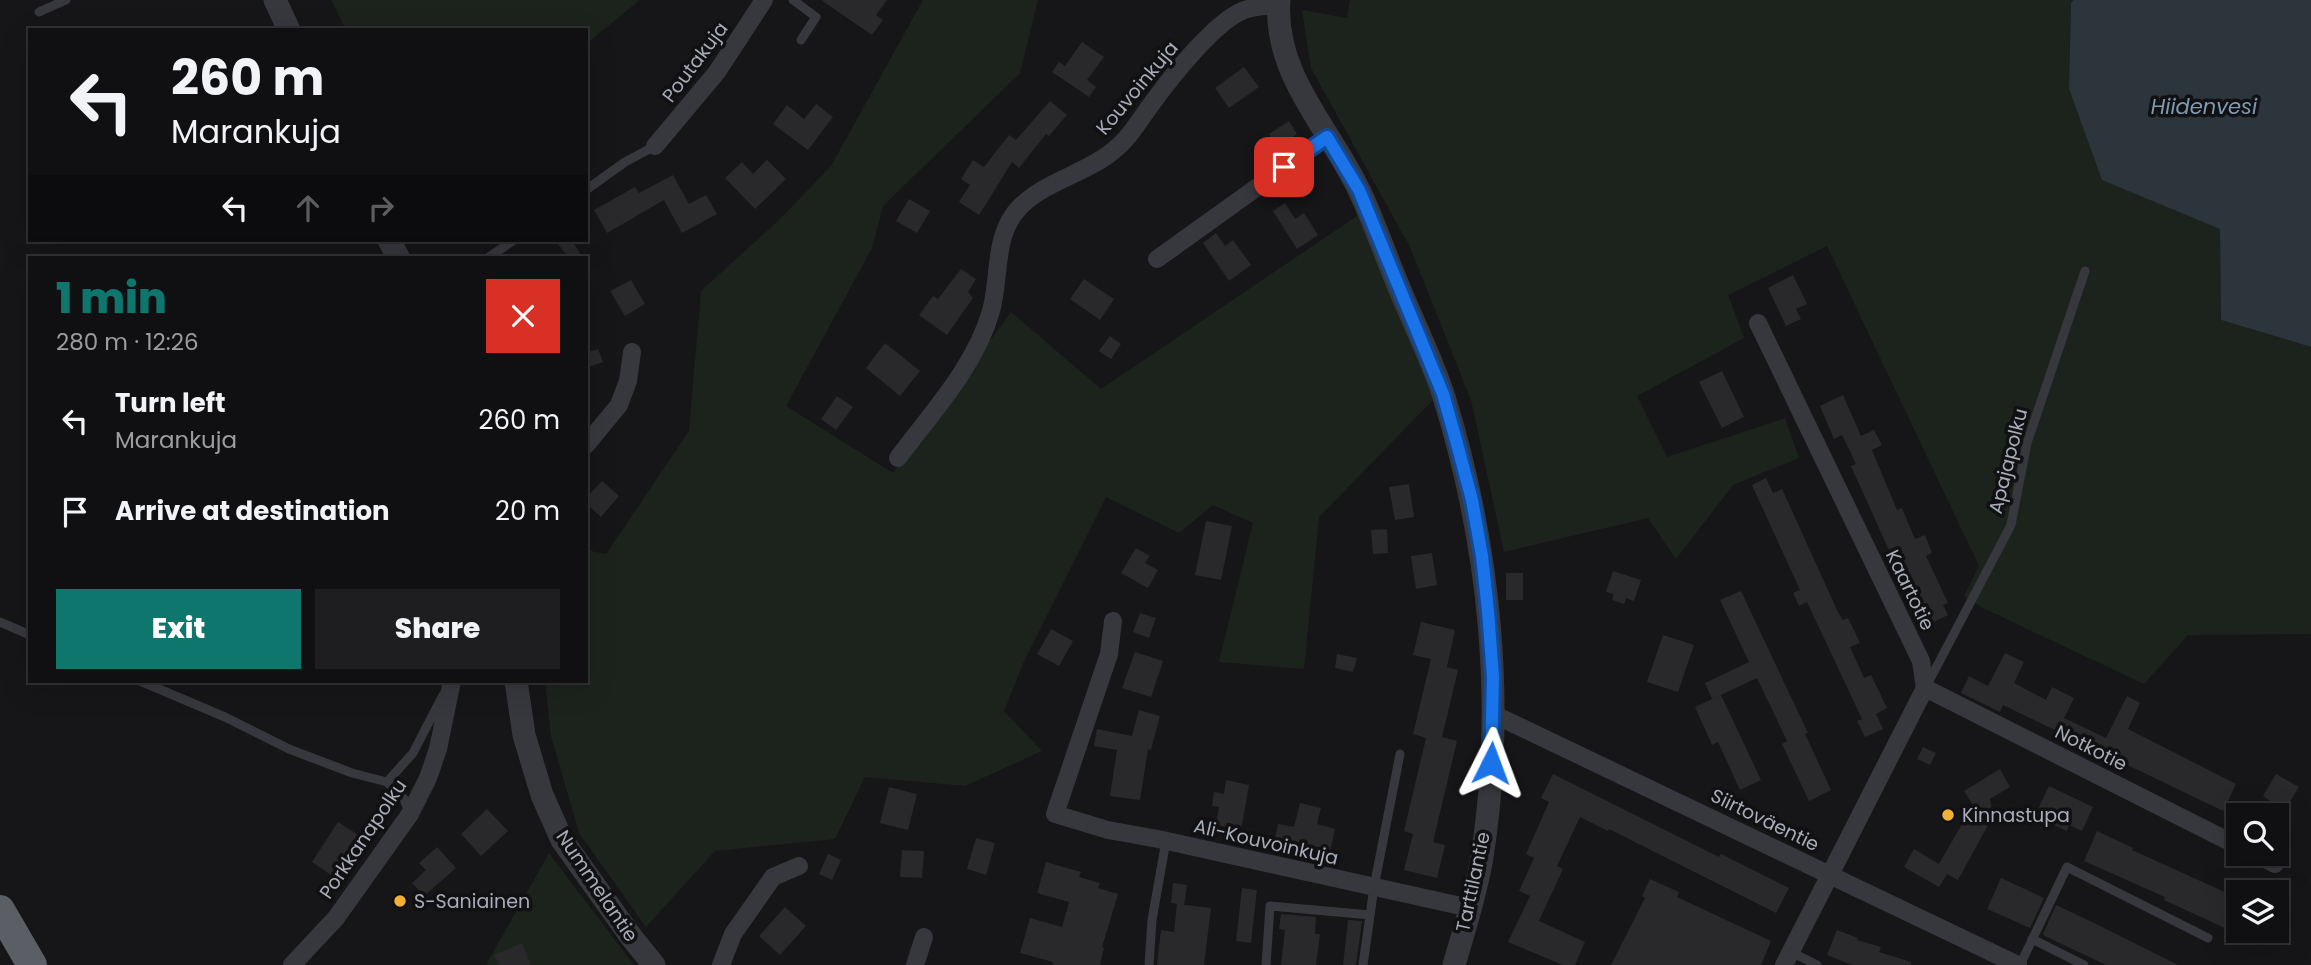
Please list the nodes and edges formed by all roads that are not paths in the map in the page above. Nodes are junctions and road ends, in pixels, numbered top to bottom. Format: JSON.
{"nodes":[{"id":1,"x":66,"y":0,"type":"edge"},
{"id":2,"x":275,"y":0,"type":"edge"},
{"id":3,"x":764,"y":0,"type":"edge"},
{"id":4,"x":793,"y":0,"type":"edge"},
{"id":5,"x":1279,"y":3,"type":"edge"},
{"id":6,"x":39,"y":12,"type":"dead end"},
{"id":7,"x":288,"y":28,"type":"edge"},
{"id":8,"x":801,"y":40,"type":"dead end"},
{"id":9,"x":1327,"y":137,"type":"junction"},
{"id":10,"x":655,"y":146,"type":"joint"},
{"id":11,"x":588,"y":189,"type":"edge"},
{"id":12,"x":511,"y":242,"type":"edge"},
{"id":13,"x":490,"y":256,"type":"edge"},
{"id":14,"x":1157,"y":258,"type":"dead end"},
{"id":15,"x":2085,"y":271,"type":"dead end"},
{"id":16,"x":1758,"y":323,"type":"dead end"},
{"id":17,"x":632,"y":352,"type":"dead end"},
{"id":18,"x":588,"y":443,"type":"edge"},
{"id":19,"x":898,"y":458,"type":"dead end"},
{"id":20,"x":1113,"y":621,"type":"dead end"},
{"id":21,"x":0,"y":622,"type":"edge"},
{"id":22,"x":28,"y":634,"type":"edge"},
{"id":23,"x":145,"y":683,"type":"edge"},
{"id":24,"x":450,"y":683,"type":"edge"},
{"id":25,"x":451,"y":683,"type":"edge"},
{"id":26,"x":516,"y":683,"type":"edge"},
{"id":27,"x":1925,"y":688,"type":"junction"},
{"id":28,"x":1493,"y":714,"type":"junction"},
{"id":29,"x":1400,"y":754,"type":"dead end"},
{"id":30,"x":387,"y":782,"type":"junction"},
{"id":31,"x":410,"y":814,"type":"junction"},
{"id":32,"x":2226,"y":840,"type":"edge"},
{"id":33,"x":1167,"y":841,"type":"junction"},
{"id":34,"x":799,"y":866,"type":"dead end"},
{"id":35,"x":1829,"y":875,"type":"junction"},
{"id":36,"x":1374,"y":887,"type":"junction"},
{"id":37,"x":1470,"y":908,"type":"junction"},
{"id":38,"x":0,"y":910,"type":"edge"},
{"id":39,"x":1370,"y":915,"type":"junction"},
{"id":40,"x":924,"y":937,"type":"dead end"},
{"id":41,"x":2208,"y":938,"type":"dead end"},
{"id":42,"x":2032,"y":939,"type":"junction"},
{"id":43,"x":1787,"y":958,"type":"edge"},
{"id":44,"x":32,"y":965,"type":"edge"},
{"id":45,"x":292,"y":965,"type":"edge"},
{"id":46,"x":654,"y":965,"type":"edge"},
{"id":47,"x":721,"y":965,"type":"edge"},
{"id":48,"x":915,"y":965,"type":"edge"},
{"id":49,"x":1149,"y":965,"type":"edge"},
{"id":50,"x":1266,"y":965,"type":"edge"},
{"id":51,"x":1363,"y":965,"type":"edge"},
{"id":52,"x":1454,"y":965,"type":"edge"},
{"id":53,"x":1817,"y":965,"type":"edge"},
{"id":54,"x":2019,"y":965,"type":"edge"},
{"id":55,"x":2084,"y":965,"type":"edge"}],
"edges":[{"from":1,"to":6,"type":"lane"},
{"from":2,"to":7,"type":"street"},
{"from":3,"to":10,"type":"street","name":"Poutakuja"},
{"from":4,"to":8,"type":"lane"},
{"from":5,"to":9,"type":"street","name":"Tarttilantie"},
{"from":5,"to":19,"type":"street","name":"Kouvoinkuja"},
{"from":9,"to":14,"type":"street"},
{"from":9,"to":28,"type":"street","name":"Tarttilantie"},
{"from":10,"to":11,"type":"lane"},
{"from":12,"to":13,"type":"lane"},
{"from":15,"to":27,"type":"lane","name":"Apajapolku"},
{"from":16,"to":27,"type":"street","name":"Kaartotie"},
{"from":17,"to":18,"type":"street"},
{"from":20,"to":33,"type":"street","name":"Ali-Kouvoinkuja"},
{"from":21,"to":22,"type":"lane"},
{"from":23,"to":30,"type":"lane"},
{"from":24,"to":30,"type":"lane"},
{"from":25,"to":31,"type":"street","name":"Porkkanapolku"},
{"from":26,"to":46,"type":"street","name":"Nummelantie"},
{"from":27,"to":32,"type":"street","name":"Notkotie"},
{"from":27,"to":35,"type":"street"},
{"from":28,"to":35,"type":"street","name":"Siirtoväentie"},
{"from":28,"to":37,"type":"street","name":"Tarttilantie"},
{"from":29,"to":36,"type":"lane"},
{"from":30,"to":31,"type":"lane"},
{"from":31,"to":45,"type":"street","name":"Porkkanapolku"},
{"from":33,"to":36,"type":"street","name":"Ali-Kouvoinkuja"},
{"from":33,"to":49,"type":"lane"},
{"from":34,"to":47,"type":"street"},
{"from":35,"to":43,"type":"street"},
{"from":35,"to":54,"type":"street","name":"Siirtoväentie"},
{"from":36,"to":37,"type":"street","name":"Ali-Kouvoinkuja"},
{"from":36,"to":39,"type":"lane"},
{"from":37,"to":52,"type":"street","name":"Tarttilantie"},
{"from":38,"to":44,"type":"highway"},
{"from":39,"to":50,"type":"lane"},
{"from":39,"to":51,"type":"lane"},
{"from":40,"to":48,"type":"street"},
{"from":41,"to":42,"type":"lane"},
{"from":42,"to":54,"type":"lane"},
{"from":42,"to":55,"type":"lane"},
{"from":43,"to":53,"type":"lane"}]}
